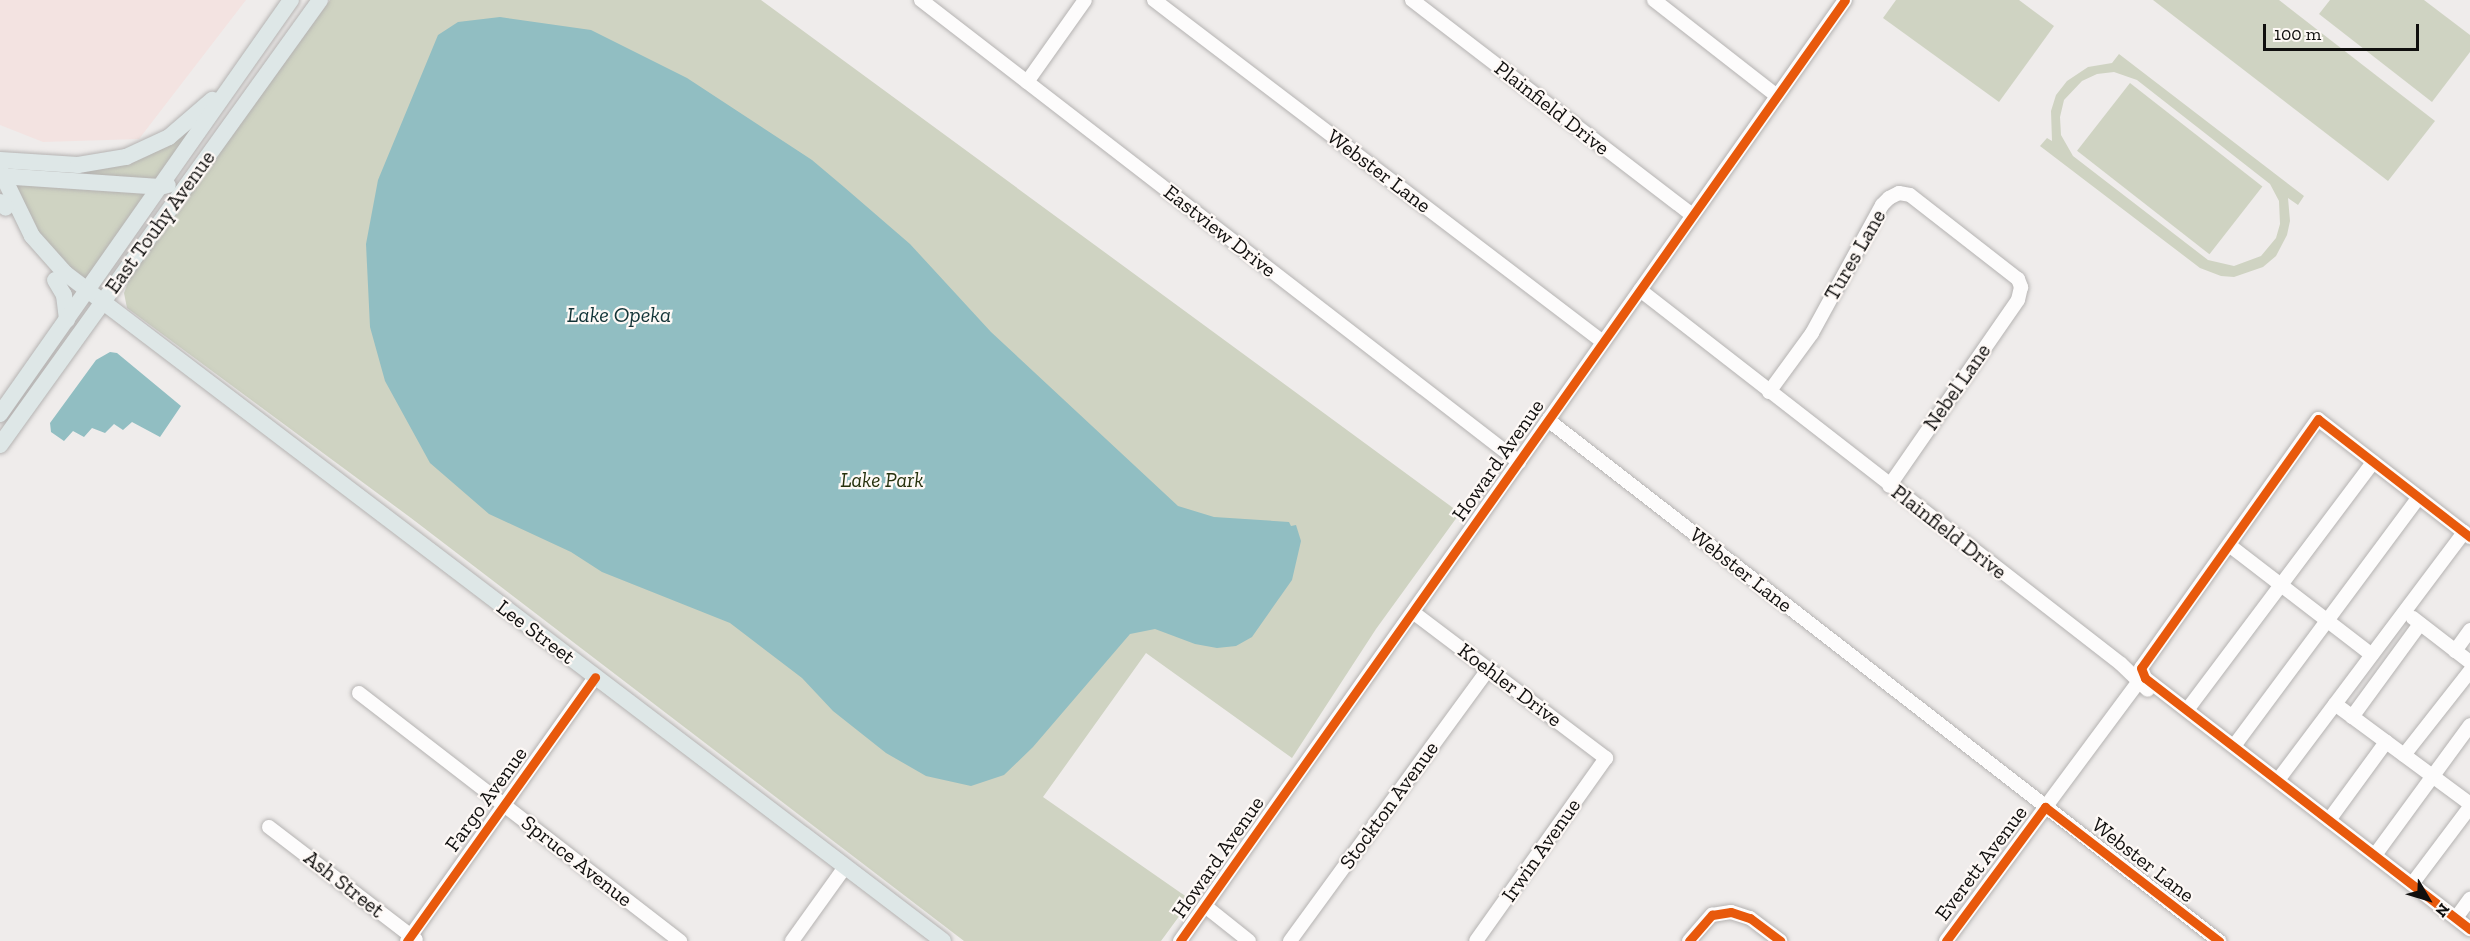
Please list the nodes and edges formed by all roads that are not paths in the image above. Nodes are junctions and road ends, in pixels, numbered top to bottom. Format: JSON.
{"nodes":[{"id":1,"x":291,"y":0,"type":"edge"},
{"id":2,"x":320,"y":0,"type":"edge"},
{"id":3,"x":921,"y":0,"type":"edge"},
{"id":4,"x":1085,"y":0,"type":"edge"},
{"id":5,"x":1154,"y":0,"type":"edge"},
{"id":6,"x":1412,"y":0,"type":"edge"},
{"id":7,"x":1654,"y":0,"type":"edge"},
{"id":8,"x":1845,"y":0,"type":"edge"},
{"id":9,"x":234,"y":79,"type":"junction"},
{"id":10,"x":1027,"y":82,"type":"junction"},
{"id":11,"x":1777,"y":96,"type":"junction"},
{"id":12,"x":0,"y":147,"type":"edge"},
{"id":13,"x":206,"y":160,"type":"junction"},
{"id":14,"x":34,"y":163,"type":"junction"},
{"id":15,"x":1,"y":171,"type":"edge"},
{"id":16,"x":160,"y":187,"type":"junction"},
{"id":17,"x":2,"y":202,"type":"edge"},
{"id":18,"x":1692,"y":215,"type":"junction"},
{"id":19,"x":55,"y":280,"type":"junction"},
{"id":20,"x":2021,"y":287,"type":"joint"},
{"id":21,"x":1640,"y":290,"type":"junction"},
{"id":22,"x":85,"y":294,"type":"junction"},
{"id":23,"x":99,"y":305,"type":"junction"},
{"id":24,"x":66,"y":320,"type":"junction"},
{"id":25,"x":1603,"y":342,"type":"junction"},
{"id":26,"x":1769,"y":392,"type":"junction"},
{"id":27,"x":0,"y":414,"type":"edge"},
{"id":28,"x":1548,"y":420,"type":"junction"},
{"id":29,"x":0,"y":445,"type":"edge"},
{"id":30,"x":1519,"y":462,"type":"junction"},
{"id":31,"x":2373,"y":462,"type":"junction"},
{"id":32,"x":1889,"y":486,"type":"junction"},
{"id":33,"x":2419,"y":497,"type":"junction"},
{"id":34,"x":2467,"y":534,"type":"edge"},
{"id":35,"x":2229,"y":544,"type":"junction"},
{"id":36,"x":2281,"y":585,"type":"junction"},
{"id":37,"x":2404,"y":611,"type":"junction"},
{"id":38,"x":1414,"y":613,"type":"junction"},
{"id":39,"x":2327,"y":621,"type":"junction"},
{"id":40,"x":2420,"y":624,"type":"junction"},
{"id":41,"x":2470,"y":630,"type":"edge"},
{"id":42,"x":2455,"y":651,"type":"junction"},
{"id":43,"x":2372,"y":655,"type":"junction"},
{"id":44,"x":2470,"y":662,"type":"edge"},
{"id":45,"x":1488,"y":669,"type":"junction"},
{"id":46,"x":2470,"y":671,"type":"edge"},
{"id":47,"x":596,"y":677,"type":"junction"},
{"id":48,"x":2138,"y":682,"type":"junction"},
{"id":49,"x":359,"y":693,"type":"dead end"},
{"id":50,"x":2335,"y":704,"type":"junction"},
{"id":51,"x":2187,"y":710,"type":"junction"},
{"id":52,"x":2352,"y":717,"type":"junction"},
{"id":53,"x":2470,"y":725,"type":"edge"},
{"id":54,"x":2386,"y":742,"type":"junction"},
{"id":55,"x":2234,"y":746,"type":"junction"},
{"id":56,"x":2404,"y":755,"type":"junction"},
{"id":57,"x":1606,"y":758,"type":"joint"},
{"id":58,"x":2256,"y":775,"type":"dead end"},
{"id":59,"x":2432,"y":777,"type":"junction"},
{"id":60,"x":2278,"y":780,"type":"junction"},
{"id":61,"x":504,"y":804,"type":"junction"},
{"id":62,"x":2470,"y":805,"type":"edge"},
{"id":63,"x":2045,"y":807,"type":"junction"},
{"id":64,"x":2329,"y":820,"type":"junction"},
{"id":65,"x":269,"y":827,"type":"dead end"},
{"id":66,"x":2375,"y":855,"type":"junction"},
{"id":67,"x":845,"y":867,"type":"junction"},
{"id":68,"x":2412,"y":884,"type":"junction"},
{"id":69,"x":2470,"y":899,"type":"edge"},
{"id":70,"x":1205,"y":906,"type":"junction"},
{"id":71,"x":2456,"y":918,"type":"junction"},
{"id":72,"x":2470,"y":929,"type":"edge"},
{"id":73,"x":412,"y":939,"type":"edge"},
{"id":74,"x":680,"y":941,"type":"edge"},
{"id":75,"x":792,"y":941,"type":"edge"},
{"id":76,"x":943,"y":941,"type":"edge"},
{"id":77,"x":1180,"y":941,"type":"edge"},
{"id":78,"x":1249,"y":941,"type":"edge"},
{"id":79,"x":1290,"y":941,"type":"edge"},
{"id":80,"x":1476,"y":941,"type":"edge"},
{"id":81,"x":1689,"y":941,"type":"edge"},
{"id":82,"x":1780,"y":941,"type":"edge"},
{"id":83,"x":1946,"y":941,"type":"edge"},
{"id":84,"x":2219,"y":941,"type":"edge"}],
"edges":[{"from":1,"to":9,"type":"main road","name":"East Touhy Avenue"},
{"from":2,"to":13,"type":"main road","name":"East Touhy Avenue"},
{"from":3,"to":10,"type":"street","name":"Eastview Drive"},
{"from":4,"to":10,"type":"street"},
{"from":5,"to":25,"type":"street","name":"Webster Lane"},
{"from":6,"to":18,"type":"street","name":"Plainfield Drive"},
{"from":7,"to":11,"type":"street"},
{"from":8,"to":11,"type":"street","name":"Howard Avenue"},
{"from":9,"to":14,"type":"main road"},
{"from":9,"to":16,"type":"main road","name":"East Touhy Avenue"},
{"from":10,"to":30,"type":"street","name":"Eastview Drive"},
{"from":11,"to":18,"type":"street","name":"Howard Avenue"},
{"from":12,"to":14,"type":"main road"},
{"from":13,"to":16,"type":"main road"},
{"from":13,"to":23,"type":"main road","name":"East Touhy Avenue"},
{"from":14,"to":15,"type":"main road"},
{"from":15,"to":16,"type":"main road"},
{"from":15,"to":22,"type":"main road","name":"Lee Street"},
{"from":16,"to":22,"type":"main road","name":"East Touhy Avenue"},
{"from":17,"to":19,"type":"main road","name":"Lee Street"},
{"from":18,"to":21,"type":"street","name":"Howard Avenue"},
{"from":19,"to":22,"type":"main road","name":"Lee Street"},
{"from":19,"to":24,"type":"main road"},
{"from":20,"to":26,"type":"street","name":"Tures Lane"},
{"from":20,"to":32,"type":"street","name":"Nebel Lane"},
{"from":21,"to":25,"type":"street","name":"Howard Avenue"},
{"from":21,"to":26,"type":"street","name":"Plainfield Drive"},
{"from":22,"to":23,"type":"main road","name":"Lee Street"},
{"from":22,"to":24,"type":"main road","name":"East Touhy Avenue"},
{"from":23,"to":29,"type":"main road","name":"East Touhy Avenue"},
{"from":23,"to":47,"type":"main road","name":"Lee Street"},
{"from":24,"to":27,"type":"main road","name":"East Touhy Avenue"},
{"from":25,"to":28,"type":"street","name":"Howard Avenue"},
{"from":26,"to":32,"type":"street","name":"Plainfield Drive"},
{"from":28,"to":30,"type":"street","name":"Howard Avenue"},
{"from":28,"to":63,"type":"street","name":"Webster Lane"},
{"from":30,"to":38,"type":"street","name":"Howard Avenue"},
{"from":31,"to":33,"type":"street"},
{"from":31,"to":35,"type":"street"},
{"from":31,"to":36,"type":"street"},
{"from":32,"to":48,"type":"street","name":"Plainfield Drive"},
{"from":33,"to":34,"type":"street"},
{"from":33,"to":39,"type":"street"},
{"from":34,"to":37,"type":"street"},
{"from":35,"to":36,"type":"street"},
{"from":35,"to":51,"type":"street"},
{"from":36,"to":39,"type":"street"},
{"from":36,"to":51,"type":"street"},
{"from":37,"to":40,"type":"street"},
{"from":37,"to":43,"type":"street"},
{"from":38,"to":45,"type":"street","name":"Koehler Drive"},
{"from":38,"to":70,"type":"street","name":"Howard Avenue"},
{"from":39,"to":43,"type":"street"},
{"from":39,"to":55,"type":"street"},
{"from":40,"to":42,"type":"street"},
{"from":40,"to":52,"type":"street"},
{"from":41,"to":42,"type":"street"},
{"from":42,"to":44,"type":"street"},
{"from":43,"to":50,"type":"street"},
{"from":45,"to":57,"type":"street","name":"Koehler Drive"},
{"from":45,"to":79,"type":"street","name":"Stockton Avenue"},
{"from":46,"to":56,"type":"street"},
{"from":47,"to":61,"type":"street","name":"Fargo Avenue"},
{"from":47,"to":67,"type":"main road","name":"Lee Street"},
{"from":48,"to":58,"type":"street","name":"Plainfield Drive"},
{"from":48,"to":63,"type":"street","name":"Everett Avenue"},
{"from":49,"to":61,"type":"street","name":"Spruce Avenue"},
{"from":50,"to":52,"type":"street"},
{"from":50,"to":60,"type":"street"},
{"from":51,"to":55,"type":"street"},
{"from":52,"to":54,"type":"street"},
{"from":53,"to":59,"type":"street"},
{"from":54,"to":56,"type":"street"},
{"from":54,"to":64,"type":"street"},
{"from":55,"to":60,"type":"street"},
{"from":56,"to":59,"type":"street"},
{"from":57,"to":80,"type":"street","name":"Irwin Avenue"},
{"from":59,"to":62,"type":"street"},
{"from":59,"to":66,"type":"street"},
{"from":60,"to":64,"type":"street"},
{"from":61,"to":73,"type":"street","name":"Fargo Avenue"},
{"from":61,"to":74,"type":"street","name":"Spruce Avenue"},
{"from":62,"to":68,"type":"street"},
{"from":63,"to":83,"type":"street","name":"Everett Avenue"},
{"from":63,"to":84,"type":"street","name":"Webster Lane"},
{"from":64,"to":66,"type":"street"},
{"from":65,"to":73,"type":"street","name":"Ash Street"},
{"from":66,"to":68,"type":"street"},
{"from":67,"to":75,"type":"street"},
{"from":67,"to":76,"type":"main road","name":"Lee Street"},
{"from":68,"to":71,"type":"street"},
{"from":69,"to":71,"type":"street"},
{"from":70,"to":77,"type":"street","name":"Howard Avenue"},
{"from":70,"to":78,"type":"street"},
{"from":71,"to":72,"type":"street"},
{"from":81,"to":82,"type":"street"}]}
